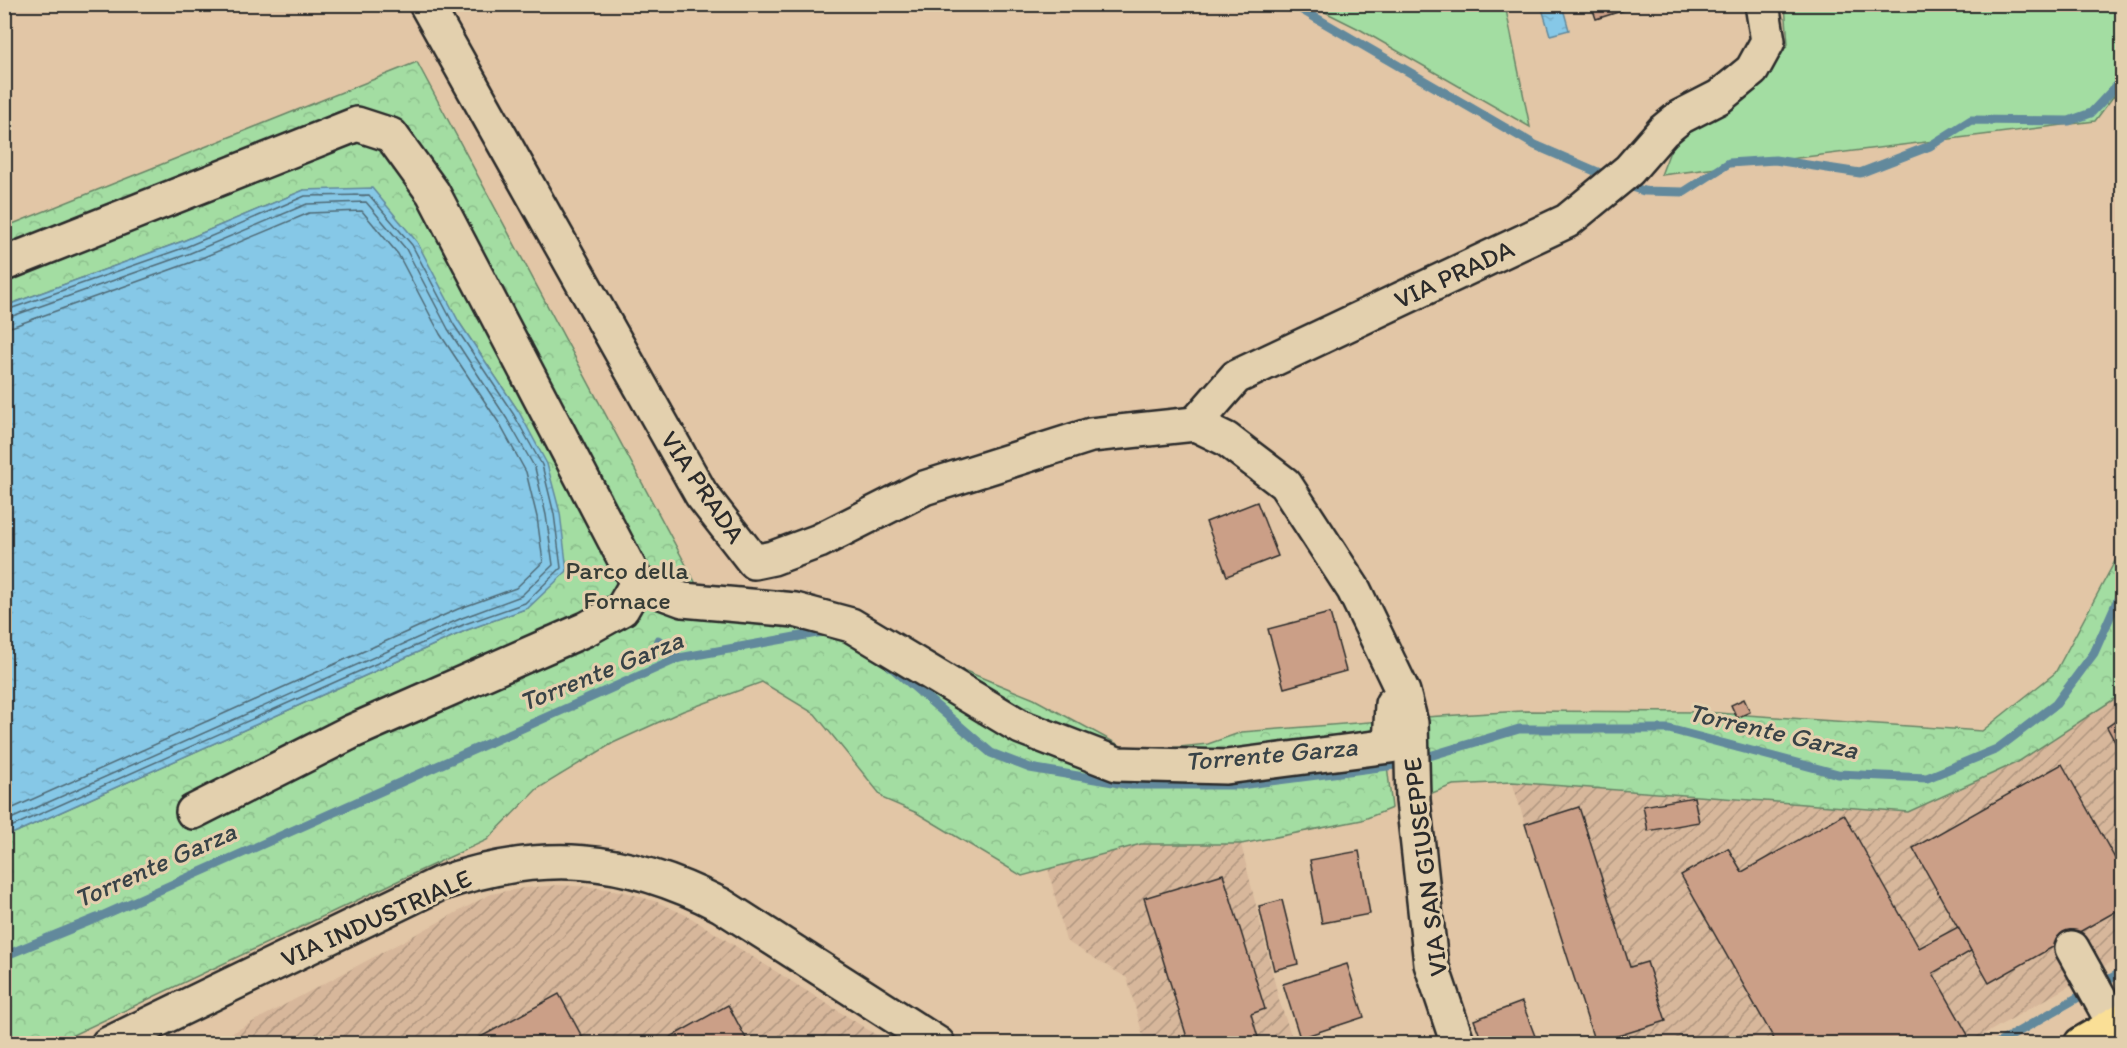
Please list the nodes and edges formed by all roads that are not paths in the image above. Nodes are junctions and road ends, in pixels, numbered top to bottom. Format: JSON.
{"nodes":[{"id":1,"x":426,"y":4,"type":"edge"},
{"id":2,"x":1762,"y":4,"type":"edge"},
{"id":3,"x":4,"y":264,"type":"edge"},
{"id":4,"x":1195,"y":424,"type":"junction"},
{"id":5,"x":636,"y":583,"type":"junction"},
{"id":6,"x":1403,"y":692,"type":"junction"},
{"id":7,"x":193,"y":812,"type":"dead end"},
{"id":8,"x":2072,"y":948,"type":"dead end"},
{"id":9,"x":2107,"y":1005,"type":"edge"},
{"id":10,"x":935,"y":1032,"type":"edge"},
{"id":11,"x":108,"y":1044,"type":"edge"},
{"id":12,"x":1458,"y":1044,"type":"edge"},
{"id":13,"x":2081,"y":1044,"type":"edge"}],
"edges":[{"from":1,"to":4,"type":"street","name":"VIA PRADA"},
{"from":2,"to":4,"type":"street","name":"VIA PRADA"},
{"from":3,"to":5,"type":"street"},
{"from":4,"to":6,"type":"street"},
{"from":5,"to":6,"type":"street"},
{"from":5,"to":7,"type":"street"},
{"from":6,"to":12,"type":"street","name":"VIA SAN GIUSEPPE"},
{"from":8,"to":9,"type":"street"},
{"from":9,"to":13,"type":"main road"},
{"from":10,"to":11,"type":"street","name":"VIA INDUSTRIALE"}]}
